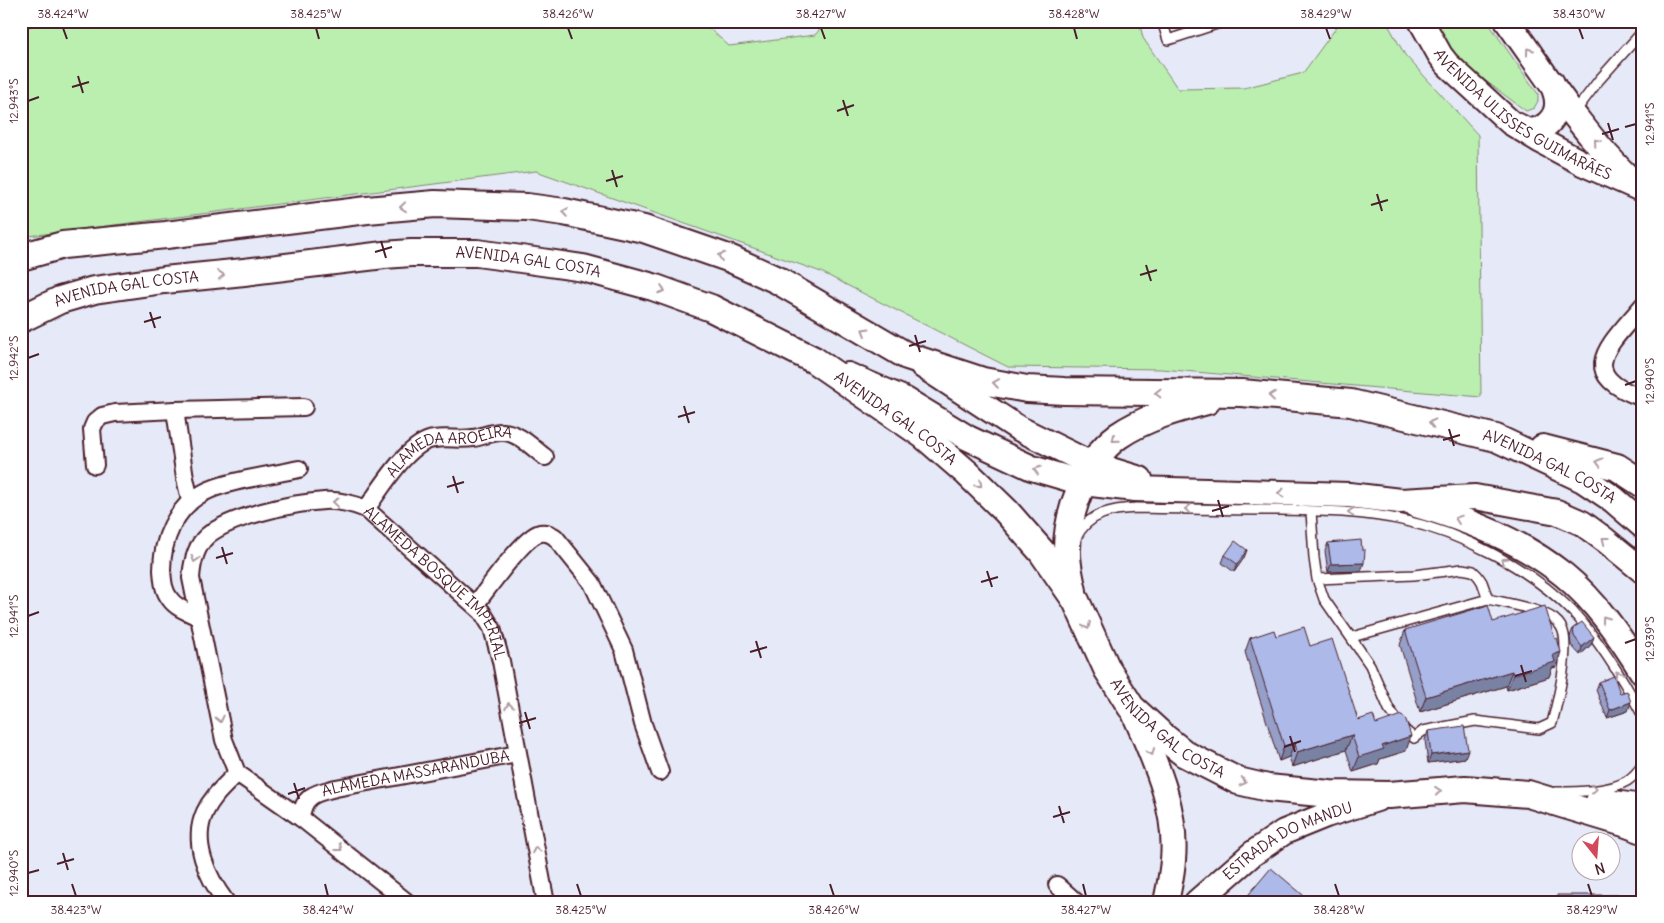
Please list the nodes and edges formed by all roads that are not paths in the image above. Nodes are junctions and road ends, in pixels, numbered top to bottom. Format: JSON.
{"nodes":[{"id":1,"x":1162,"y":21,"type":"edge"},
{"id":2,"x":1226,"y":21,"type":"edge"},
{"id":3,"x":1421,"y":21,"type":"edge"},
{"id":4,"x":1507,"y":21,"type":"edge"},
{"id":5,"x":1643,"y":31,"type":"edge"},
{"id":6,"x":1551,"y":81,"type":"junction"},
{"id":7,"x":1573,"y":113,"type":"junction"},
{"id":8,"x":1510,"y":122,"type":"junction"},
{"id":9,"x":1643,"y":190,"type":"edge"},
{"id":10,"x":21,"y":256,"type":"edge"},
{"id":11,"x":1642,"y":307,"type":"edge"},
{"id":12,"x":21,"y":319,"type":"edge"},
{"id":13,"x":907,"y":356,"type":"junction"},
{"id":14,"x":814,"y":360,"type":"junction"},
{"id":15,"x":1242,"y":392,"type":"junction"},
{"id":16,"x":1643,"y":398,"type":"edge"},
{"id":17,"x":304,"y":407,"type":"dead end"},
{"id":18,"x":174,"y":410,"type":"junction"},
{"id":19,"x":1496,"y":438,"type":"junction"},
{"id":20,"x":545,"y":457,"type":"dead end"},
{"id":21,"x":95,"y":464,"type":"dead end"},
{"id":22,"x":299,"y":469,"type":"dead end"},
{"id":23,"x":1087,"y":474,"type":"junction"},
{"id":24,"x":1643,"y":484,"type":"edge"},
{"id":25,"x":190,"y":500,"type":"junction"},
{"id":26,"x":1400,"y":501,"type":"junction"},
{"id":27,"x":366,"y":509,"type":"junction"},
{"id":28,"x":1311,"y":511,"type":"junction"},
{"id":29,"x":1643,"y":525,"type":"edge"},
{"id":30,"x":1068,"y":563,"type":"junction"},
{"id":31,"x":1643,"y":571,"type":"edge"},
{"id":32,"x":1317,"y":579,"type":"junction"},
{"id":33,"x":1488,"y":599,"type":"junction"},
{"id":34,"x":1076,"y":601,"type":"junction"},
{"id":35,"x":476,"y":605,"type":"junction"},
{"id":36,"x":198,"y":617,"type":"junction"},
{"id":37,"x":1352,"y":637,"type":"junction"},
{"id":38,"x":1643,"y":673,"type":"edge"},
{"id":39,"x":1131,"y":707,"type":"junction"},
{"id":40,"x":1643,"y":716,"type":"edge"},
{"id":41,"x":517,"y":754,"type":"junction"},
{"id":42,"x":1643,"y":764,"type":"edge"},
{"id":43,"x":660,"y":772,"type":"dead end"},
{"id":44,"x":237,"y":773,"type":"junction"},
{"id":45,"x":1528,"y":794,"type":"junction"},
{"id":46,"x":1390,"y":795,"type":"junction"},
{"id":47,"x":1643,"y":808,"type":"edge"},
{"id":48,"x":301,"y":818,"type":"junction"},
{"id":49,"x":1643,"y":830,"type":"edge"},
{"id":50,"x":1057,"y":885,"type":"dead end"},
{"id":51,"x":545,"y":901,"type":"edge"},
{"id":52,"x":226,"y":902,"type":"edge"},
{"id":53,"x":407,"y":902,"type":"edge"},
{"id":54,"x":1076,"y":902,"type":"edge"},
{"id":55,"x":1166,"y":902,"type":"edge"},
{"id":56,"x":1197,"y":902,"type":"edge"}],
"edges":[{"from":1,"to":2,"type":"lane"},
{"from":3,"to":8,"type":"main road","name":"AVENIDA ULISSES GUIMARÃES"},
{"from":6,"to":4,"type":"main road","name":"AVENIDA ULISSES GUIMARÃES","one_way":true},
{"from":5,"to":7,"type":"lane"},
{"from":6,"to":7,"type":"main road","name":"AVENIDA ULISSES GUIMARÃES"},
{"from":6,"to":8,"type":"main road"},
{"from":9,"to":7,"type":"main road","name":"AVENIDA ULISSES GUIMARÃES","one_way":true},
{"from":8,"to":9,"type":"main road","name":"AVENIDA ULISSES GUIMARÃES"},
{"from":13,"to":10,"type":"main road","name":"AVENIDA GAL COSTA","one_way":true},
{"from":11,"to":16,"type":"street"},
{"from":12,"to":14,"type":"main road","name":"AVENIDA GAL COSTA","one_way":true},
{"from":15,"to":13,"type":"main road","name":"AVENIDA GAL COSTA","one_way":true},
{"from":13,"to":23,"type":"main road"},
{"from":23,"to":14,"type":"main road","one_way":true},
{"from":14,"to":34,"type":"main road","name":"AVENIDA GAL COSTA","one_way":true},
{"from":19,"to":15,"type":"main road","name":"AVENIDA GAL COSTA","one_way":true},
{"from":15,"to":23,"type":"main road","one_way":true},
{"from":17,"to":18,"type":"street"},
{"from":18,"to":21,"type":"street"},
{"from":18,"to":25,"type":"street"},
{"from":24,"to":19,"type":"main road","one_way":true},
{"from":19,"to":29,"type":"main road","name":"AVENIDA GAL COSTA"},
{"from":20,"to":27,"type":"street","name":"ALAMEDA AROEIRA"},
{"from":22,"to":25,"type":"street"},
{"from":26,"to":23,"type":"main road","one_way":true},
{"from":23,"to":30,"type":"main road"},
{"from":25,"to":36,"type":"street"},
{"from":31,"to":26,"type":"main road","one_way":true},
{"from":38,"to":26,"type":"main road","one_way":true},
{"from":27,"to":35,"type":"street","name":"ALAMEDA BOSQUE IMPERIAL"},
{"from":27,"to":36,"type":"street","name":"ALAMEDA BOSQUE IMPERIAL","one_way":true},
{"from":28,"to":30,"type":"lane","one_way":true},
{"from":28,"to":32,"type":"lane"},
{"from":40,"to":28,"type":"lane","one_way":true},
{"from":30,"to":34,"type":"main road"},
{"from":32,"to":33,"type":"lane"},
{"from":32,"to":37,"type":"lane"},
{"from":33,"to":37,"type":"lane"},
{"from":33,"to":37,"type":"lane"},
{"from":34,"to":39,"type":"main road","name":"AVENIDA GAL COSTA","one_way":true},
{"from":41,"to":35,"type":"street","name":"ALAMEDA BOSQUE IMPERIAL","one_way":true},
{"from":35,"to":43,"type":"street"},
{"from":36,"to":44,"type":"street","name":"ALAMEDA BOSQUE IMPERIAL","one_way":true},
{"from":39,"to":46,"type":"main road","name":"AVENIDA GAL COSTA","one_way":true},
{"from":39,"to":55,"type":"main road","one_way":true},
{"from":41,"to":48,"type":"street","name":"ALAMEDA MASSARANDUBA"},
{"from":51,"to":41,"type":"street","name":"ALAMEDA BOSQUE IMPERIAL","one_way":true},
{"from":45,"to":42,"type":"lane","one_way":true},
{"from":44,"to":48,"type":"street"},
{"from":44,"to":52,"type":"street"},
{"from":46,"to":45,"type":"main road","name":"AVENIDA GAL COSTA","one_way":true},
{"from":45,"to":47,"type":"main road"},
{"from":45,"to":49,"type":"main road","name":"AVENIDA GAL COSTA"},
{"from":46,"to":56,"type":"main road","name":"ESTRADA DO MANDU"},
{"from":48,"to":53,"type":"street","one_way":true},
{"from":50,"to":54,"type":"street"}]}
